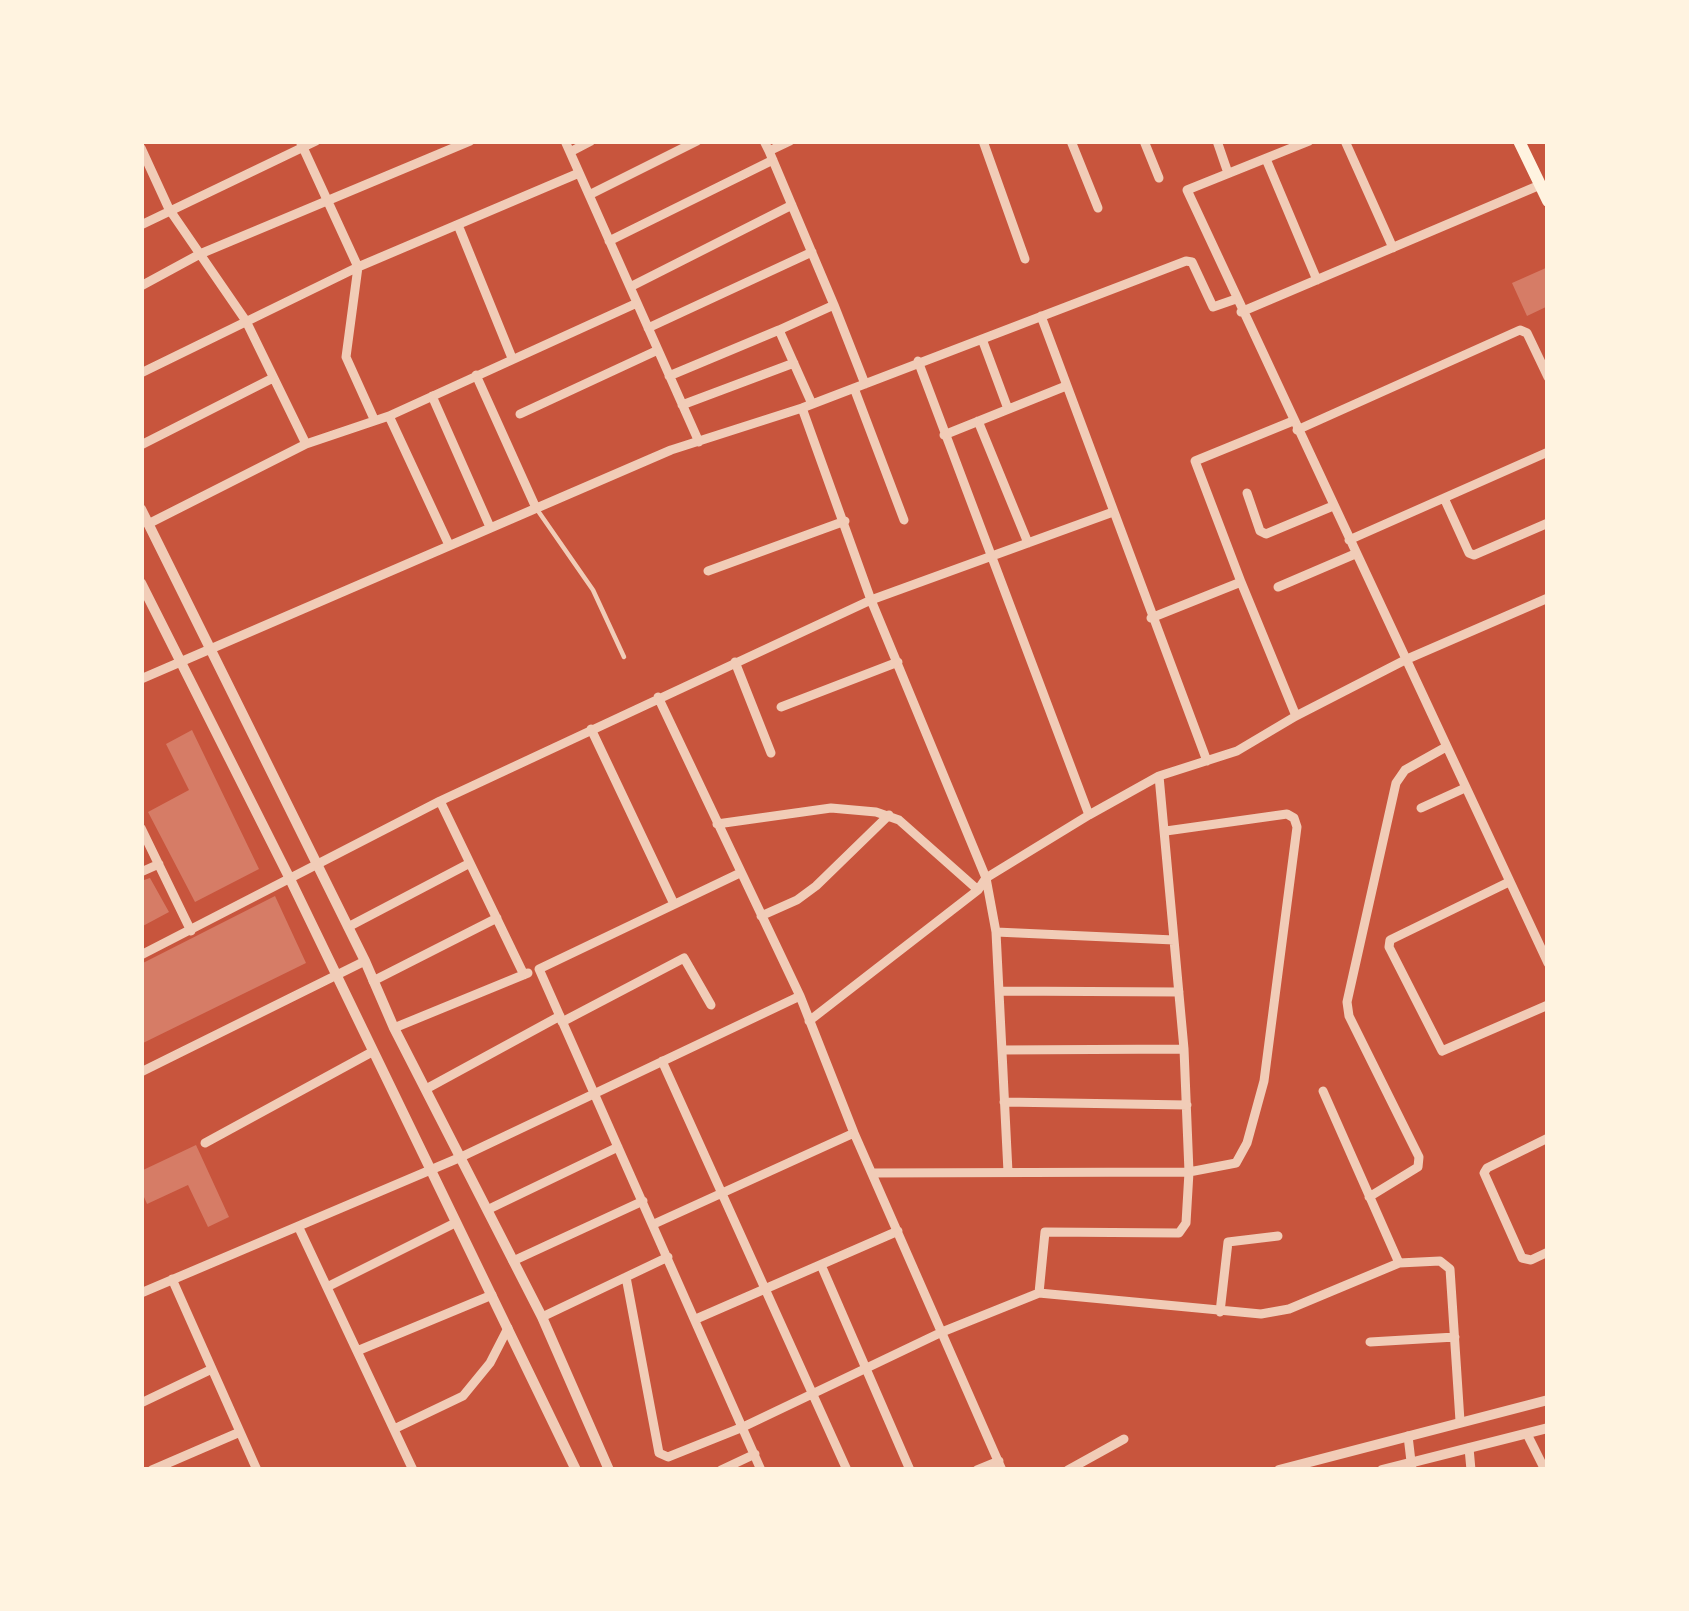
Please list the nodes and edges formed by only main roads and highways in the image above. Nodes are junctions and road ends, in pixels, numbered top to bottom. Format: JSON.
{"nodes":[{"id":1,"x":1519,"y":141,"type":"edge"},
{"id":2,"x":1548,"y":201,"type":"edge"}],
"edges":[{"from":1,"to":2,"type":"main road"}]}
